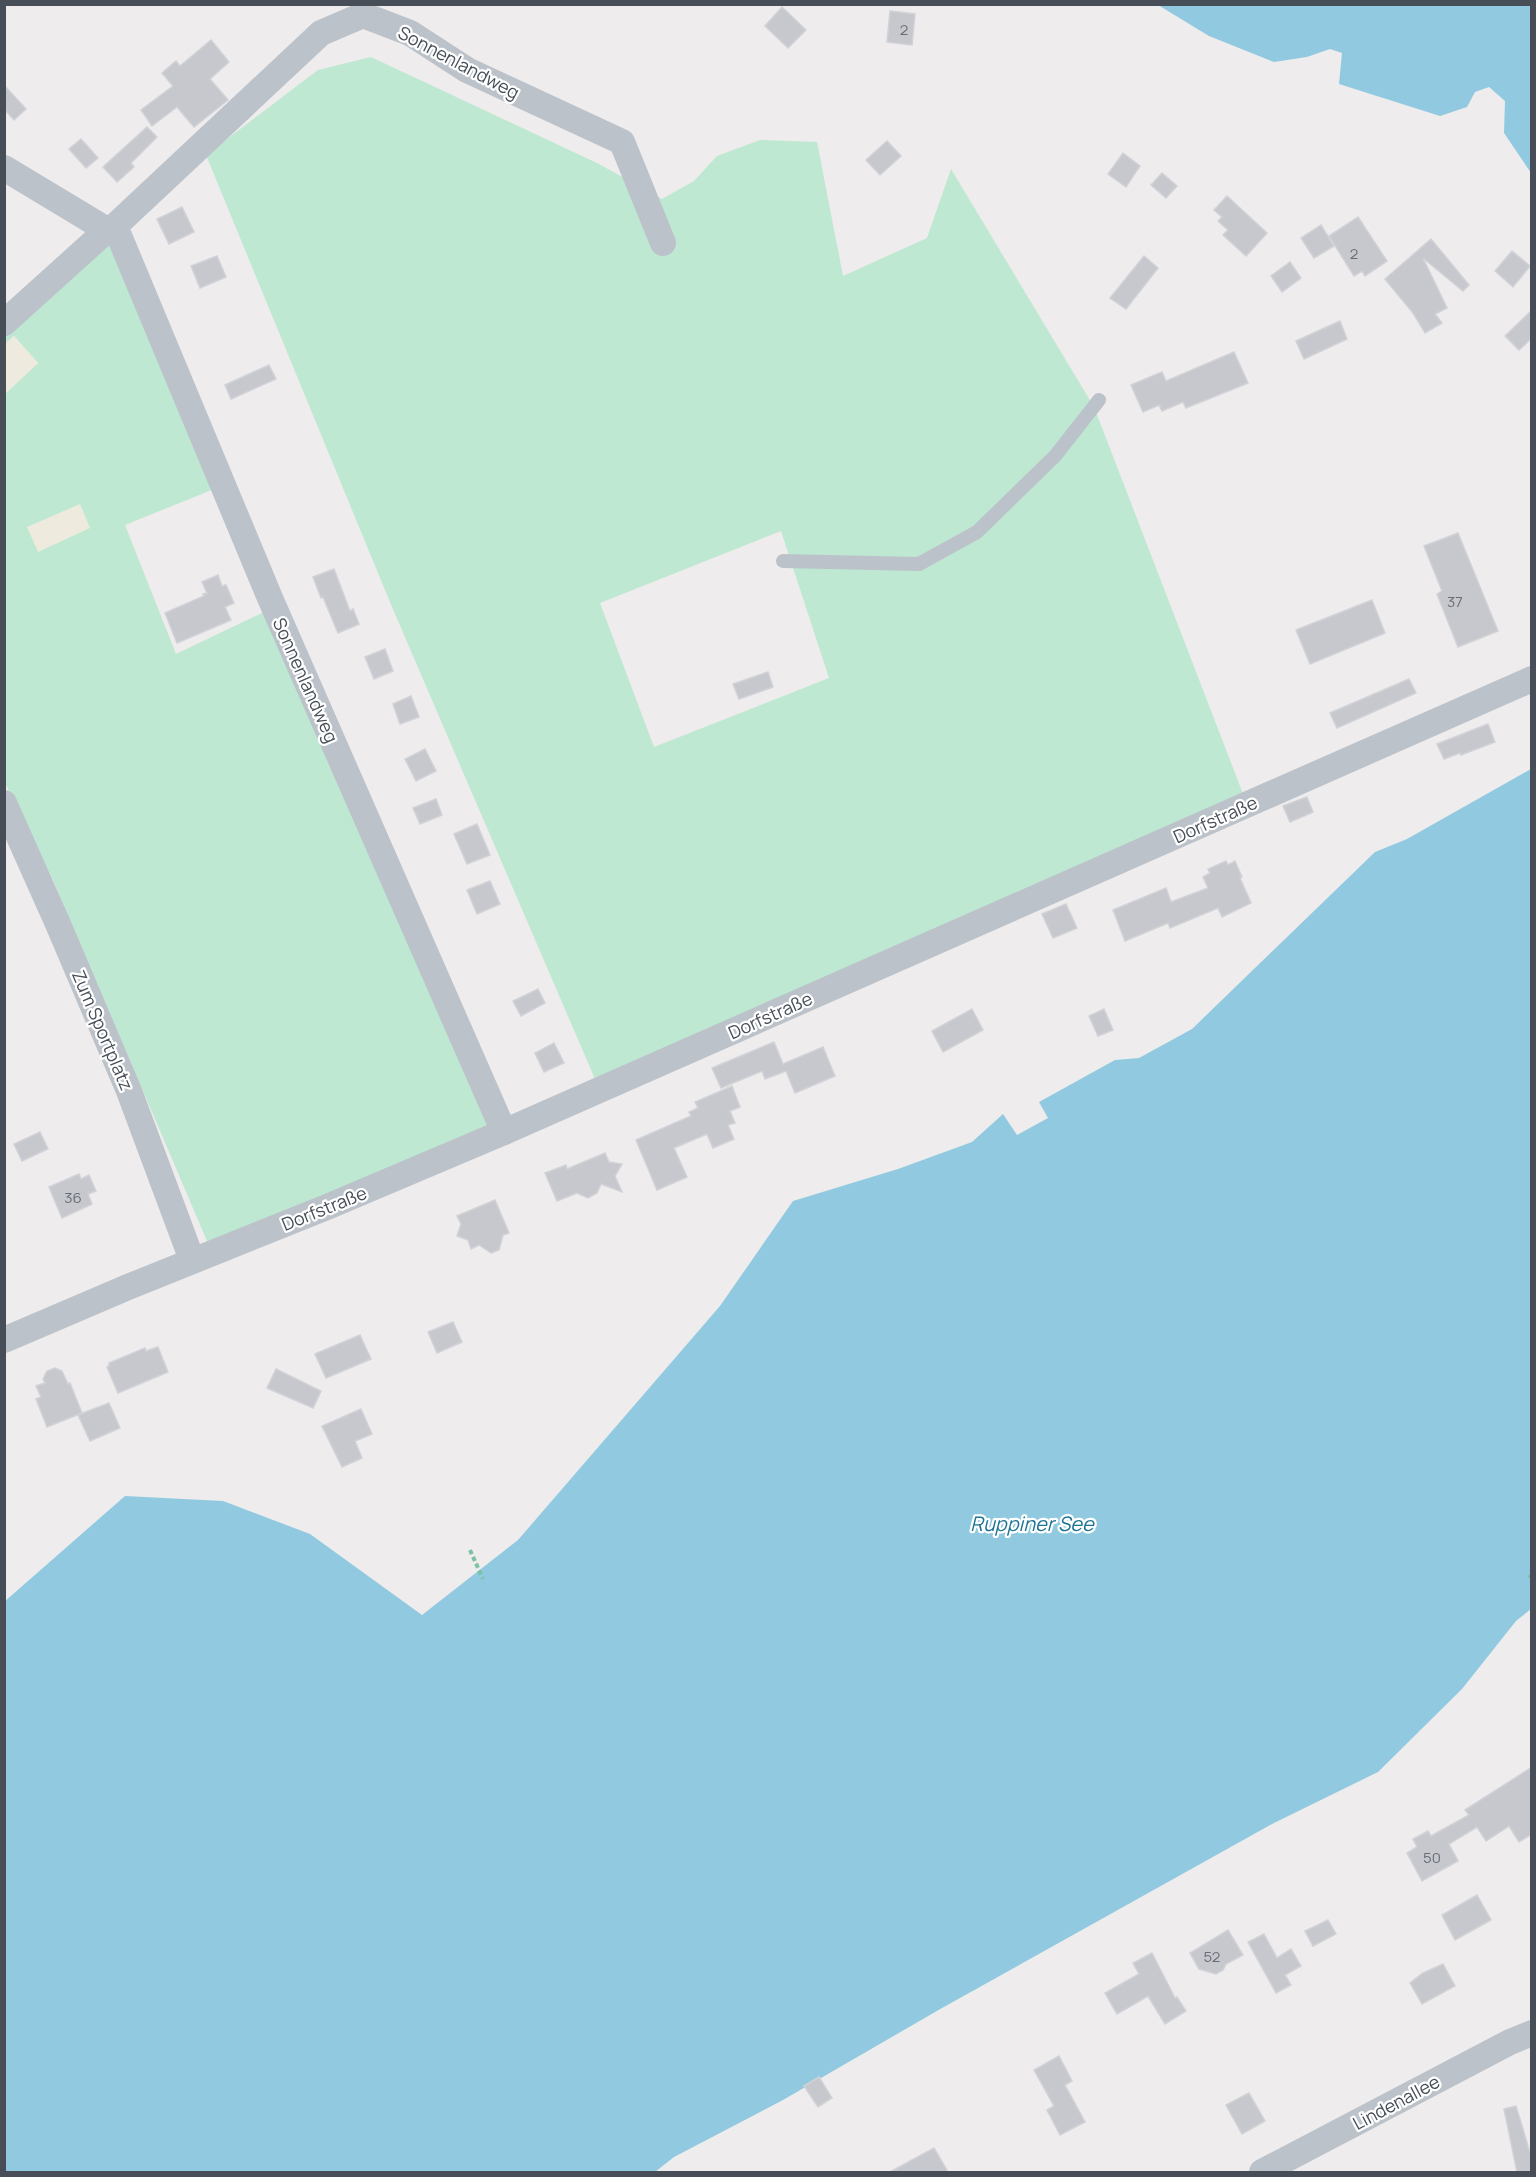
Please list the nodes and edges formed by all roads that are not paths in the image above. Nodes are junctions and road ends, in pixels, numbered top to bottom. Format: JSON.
{"nodes":[{"id":1,"x":4,"y":168,"type":"edge"},
{"id":2,"x":111,"y":228,"type":"junction"},
{"id":3,"x":663,"y":243,"type":"dead end"},
{"id":4,"x":4,"y":322,"type":"edge"},
{"id":5,"x":1099,"y":400,"type":"dead end"},
{"id":6,"x":783,"y":561,"type":"dead end"},
{"id":7,"x":1532,"y":679,"type":"edge"},
{"id":8,"x":4,"y":803,"type":"edge"},
{"id":9,"x":504,"y":1132,"type":"junction"},
{"id":10,"x":192,"y":1260,"type":"junction"},
{"id":11,"x":4,"y":1340,"type":"edge"},
{"id":12,"x":1532,"y":2033,"type":"edge"},
{"id":13,"x":1262,"y":2172,"type":"edge"}],
"edges":[{"from":1,"to":2,"type":"street"},
{"from":2,"to":3,"type":"street","name":"Sonnenlandweg"},
{"from":2,"to":4,"type":"street","name":"Sonnenlandweg"},
{"from":2,"to":9,"type":"street","name":"Sonnenlandweg"},
{"from":5,"to":6,"type":"lane"},
{"from":7,"to":9,"type":"street","name":"Dorfstraße"},
{"from":8,"to":10,"type":"street","name":"Zum Sportplatz"},
{"from":9,"to":10,"type":"street","name":"Dorfstraße"},
{"from":10,"to":11,"type":"street","name":"Dorfstraße"},
{"from":12,"to":13,"type":"street","name":"Lindenallee"}]}
